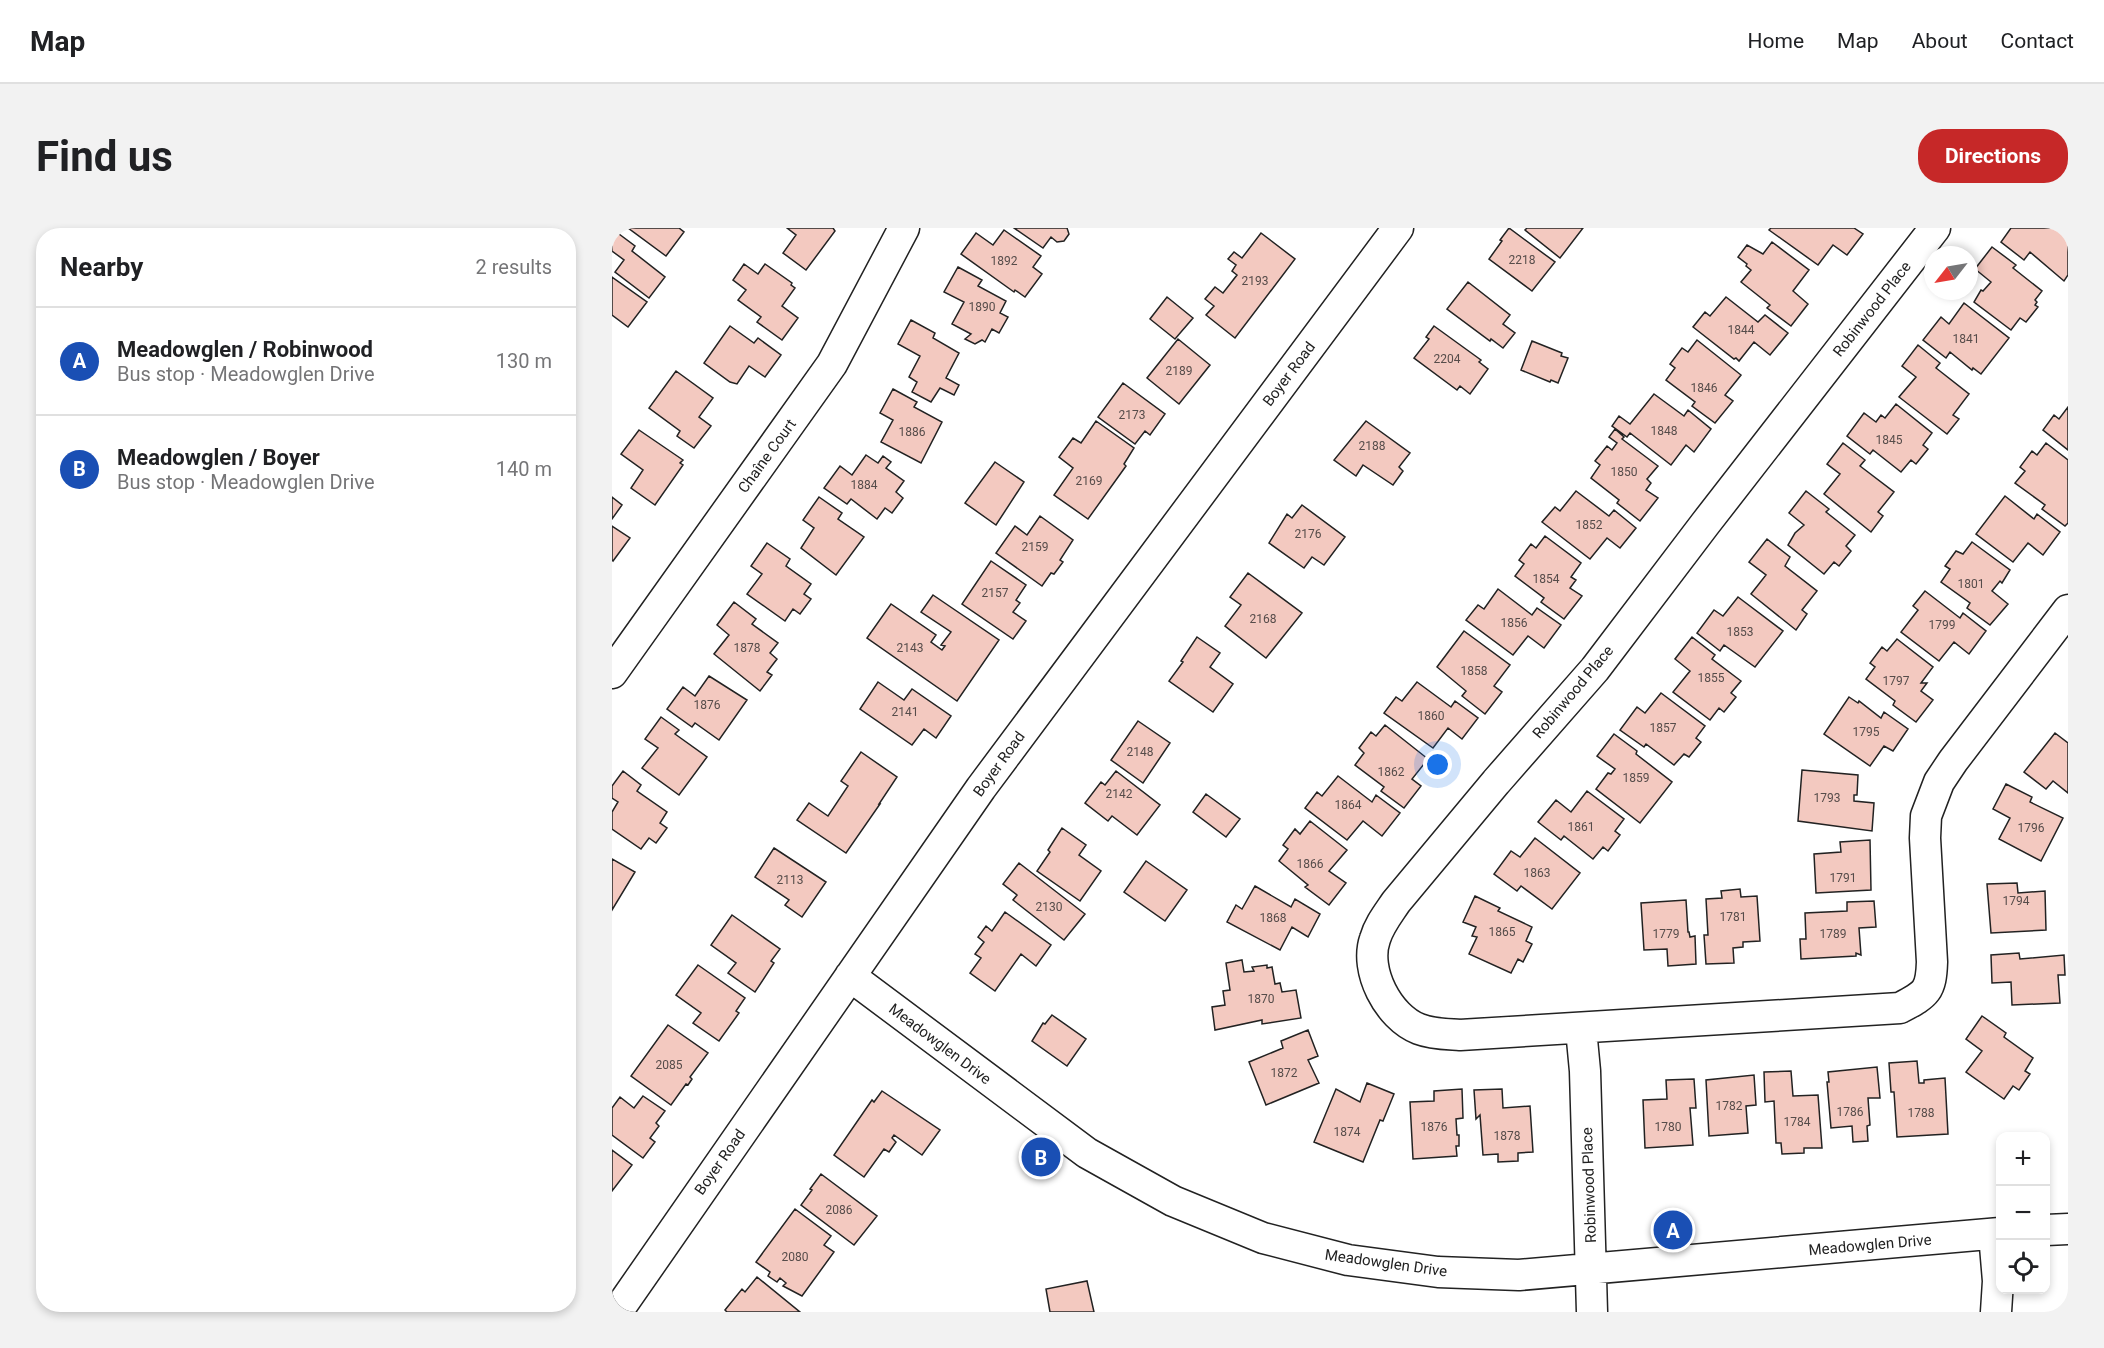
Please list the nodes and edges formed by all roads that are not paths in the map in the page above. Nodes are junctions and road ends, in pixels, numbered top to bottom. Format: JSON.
{"nodes":[{"id":1,"x":904,"y":228,"type":"edge"},
{"id":2,"x":1398,"y":228,"type":"edge"},
{"id":3,"x":1935,"y":228,"type":"edge"},
{"id":4,"x":2068,"y":610,"type":"edge"},
{"id":5,"x":612,"y":673,"type":"edge"},
{"id":6,"x":850,"y":976,"type":"junction"},
{"id":7,"x":1581,"y":1029,"type":"junction"},
{"id":8,"x":2068,"y":1229,"type":"edge"},
{"id":9,"x":2050,"y":1230,"type":"edge"},
{"id":10,"x":1996,"y":1233,"type":"edge"},
{"id":11,"x":1997,"y":1240,"type":"edge"},
{"id":12,"x":1592,"y":1269,"type":"junction"},
{"id":13,"x":619,"y":1296,"type":"edge"},
{"id":14,"x":1592,"y":1312,"type":"edge"},
{"id":15,"x":1996,"y":1312,"type":"edge"}],
"edges":[{"from":1,"to":5,"type":"street","name":"Chaîne Court"},
{"from":2,"to":6,"type":"street","name":"Boyer Road"},
{"from":3,"to":7,"type":"street","name":"Robinwood Place"},
{"from":4,"to":7,"type":"street","name":"Robinwood Place"},
{"from":6,"to":12,"type":"street","name":"Meadowglen Drive"},
{"from":6,"to":13,"type":"street","name":"Boyer Road"},
{"from":7,"to":12,"type":"street","name":"Robinwood Place"},
{"from":8,"to":9,"type":"street"},
{"from":10,"to":12,"type":"street","name":"Meadowglen Drive"},
{"from":11,"to":15,"type":"street"},
{"from":12,"to":14,"type":"street","name":"Robinwood Place"}]}
